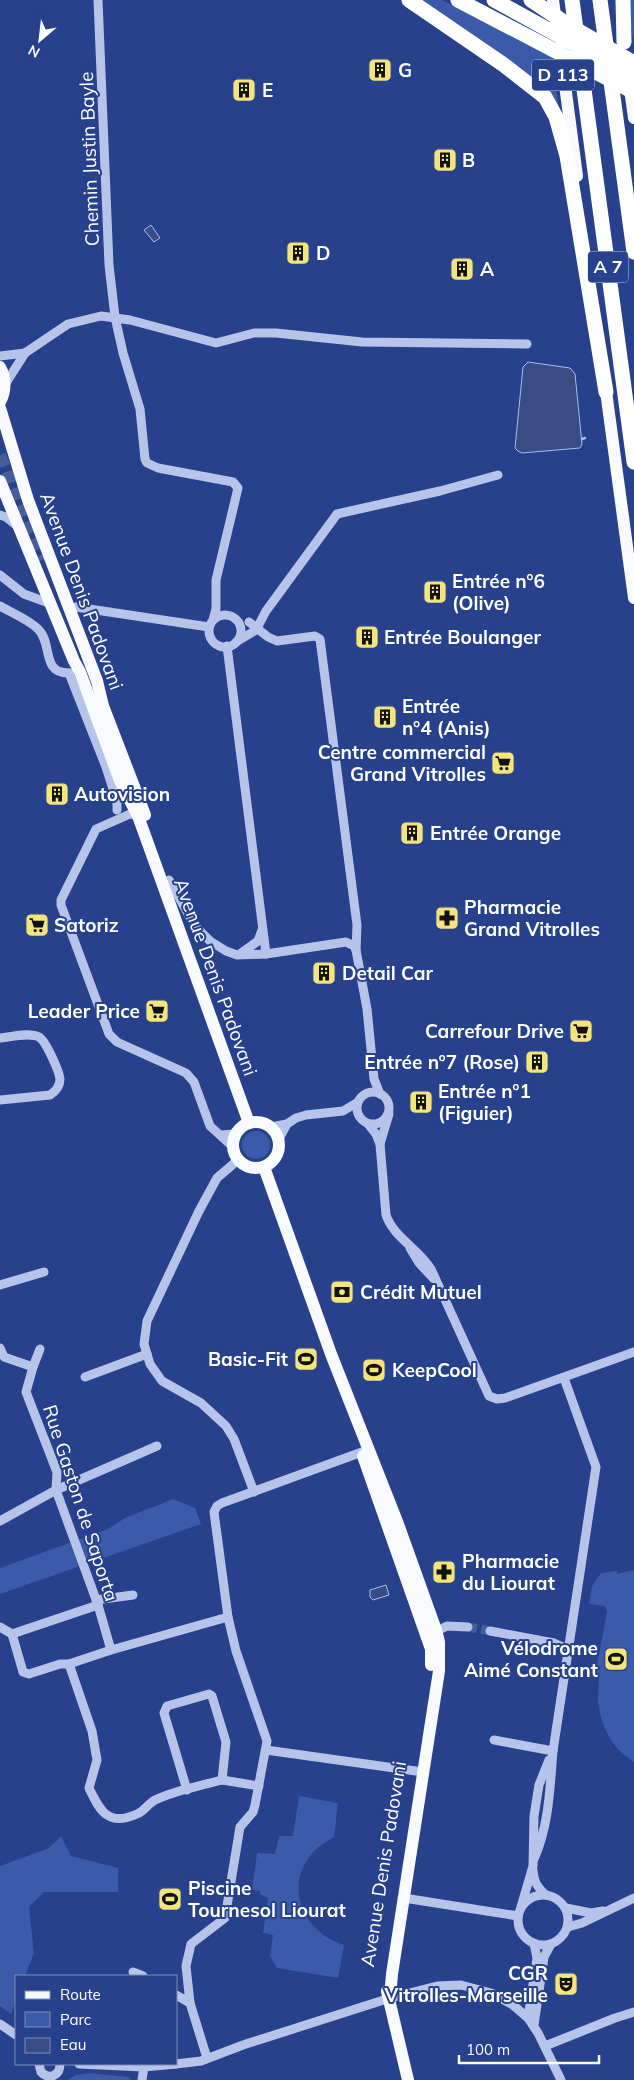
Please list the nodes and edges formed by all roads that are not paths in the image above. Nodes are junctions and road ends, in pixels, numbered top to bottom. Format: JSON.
{"nodes":[{"id":1,"x":98,"y":0,"type":"edge"},
{"id":2,"x":409,"y":0,"type":"edge"},
{"id":3,"x":459,"y":0,"type":"edge"},
{"id":4,"x":494,"y":0,"type":"edge"},
{"id":5,"x":520,"y":0,"type":"edge"},
{"id":6,"x":572,"y":0,"type":"edge"},
{"id":7,"x":600,"y":0,"type":"edge"},
{"id":8,"x":618,"y":0,"type":"edge"},
{"id":9,"x":623,"y":0,"type":"edge"},
{"id":10,"x":543,"y":5,"type":"edge"},
{"id":11,"x":595,"y":40,"type":"junction"},
{"id":12,"x":624,"y":42,"type":"junction"},
{"id":13,"x":634,"y":56,"type":"edge"},
{"id":14,"x":634,"y":63,"type":"edge"},
{"id":15,"x":634,"y":77,"type":"edge"},
{"id":16,"x":634,"y":92,"type":"edge"},
{"id":17,"x":634,"y":118,"type":"edge"},
{"id":18,"x":634,"y":252,"type":"edge"},
{"id":19,"x":115,"y":317,"type":"junction"},
{"id":20,"x":528,"y":344,"type":"dead end"},
{"id":21,"x":25,"y":353,"type":"junction"},
{"id":22,"x":0,"y":356,"type":"edge"},
{"id":23,"x":0,"y":367,"type":"edge"},
{"id":24,"x":4,"y":386,"type":"junction"},
{"id":25,"x":606,"y":392,"type":"junction"},
{"id":26,"x":0,"y":402,"type":"edge"},
{"id":27,"x":0,"y":408,"type":"edge"},
{"id":28,"x":634,"y":462,"type":"edge"},
{"id":29,"x":498,"y":475,"type":"dead end"},
{"id":30,"x":0,"y":481,"type":"edge"},
{"id":31,"x":0,"y":515,"type":"edge"},
{"id":32,"x":21,"y":531,"type":"junction"},
{"id":33,"x":0,"y":575,"type":"edge"},
{"id":34,"x":217,"y":597,"type":"junction"},
{"id":35,"x":634,"y":598,"type":"edge"},
{"id":36,"x":46,"y":602,"type":"dead end"},
{"id":37,"x":0,"y":606,"type":"edge"},
{"id":38,"x":76,"y":607,"type":"dead end"},
{"id":39,"x":266,"y":611,"type":"junction"},
{"id":40,"x":233,"y":618,"type":"junction"},
{"id":41,"x":249,"y":622,"type":"junction"},
{"id":42,"x":211,"y":624,"type":"junction"},
{"id":43,"x":258,"y":628,"type":"junction"},
{"id":44,"x":231,"y":644,"type":"junction"},
{"id":45,"x":74,"y":669,"type":"junction"},
{"id":46,"x":103,"y":706,"type":"junction"},
{"id":47,"x":120,"y":781,"type":"junction"},
{"id":48,"x":132,"y":785,"type":"junction"},
{"id":49,"x":117,"y":810,"type":"junction"},
{"id":50,"x":138,"y":816,"type":"junction"},
{"id":51,"x":112,"y":821,"type":"junction"},
{"id":52,"x":169,"y":880,"type":"joint"},
{"id":53,"x":262,"y":928,"type":"junction"},
{"id":54,"x":356,"y":950,"type":"junction"},
{"id":55,"x":266,"y":954,"type":"junction"},
{"id":56,"x":237,"y":955,"type":"junction"},
{"id":57,"x":0,"y":1038,"type":"edge"},
{"id":58,"x":374,"y":1079,"type":"junction"},
{"id":59,"x":367,"y":1093,"type":"junction"},
{"id":60,"x":380,"y":1094,"type":"junction"},
{"id":61,"x":0,"y":1100,"type":"edge"},
{"id":62,"x":358,"y":1102,"type":"junction"},
{"id":63,"x":390,"y":1108,"type":"junction"},
{"id":64,"x":343,"y":1111,"type":"junction"},
{"id":65,"x":365,"y":1122,"type":"junction"},
{"id":66,"x":249,"y":1123,"type":"junction"},
{"id":67,"x":287,"y":1124,"type":"junction"},
{"id":68,"x":271,"y":1127,"type":"junction"},
{"id":69,"x":278,"y":1139,"type":"junction"},
{"id":70,"x":234,"y":1141,"type":"junction"},
{"id":71,"x":380,"y":1144,"type":"junction"},
{"id":72,"x":238,"y":1160,"type":"junction"},
{"id":73,"x":264,"y":1167,"type":"junction"},
{"id":74,"x":44,"y":1272,"type":"dead end"},
{"id":75,"x":0,"y":1286,"type":"edge"},
{"id":76,"x":0,"y":1348,"type":"edge"},
{"id":77,"x":40,"y":1349,"type":"dead end"},
{"id":78,"x":634,"y":1352,"type":"edge"},
{"id":79,"x":147,"y":1354,"type":"junction"},
{"id":80,"x":331,"y":1354,"type":"junction"},
{"id":81,"x":34,"y":1367,"type":"junction"},
{"id":82,"x":85,"y":1377,"type":"dead end"},
{"id":83,"x":564,"y":1378,"type":"junction"},
{"id":84,"x":157,"y":1446,"type":"dead end"},
{"id":85,"x":362,"y":1452,"type":"junction"},
{"id":86,"x":56,"y":1490,"type":"junction"},
{"id":87,"x":254,"y":1492,"type":"junction"},
{"id":88,"x":0,"y":1521,"type":"edge"},
{"id":89,"x":133,"y":1595,"type":"dead end"},
{"id":90,"x":97,"y":1602,"type":"junction"},
{"id":91,"x":228,"y":1617,"type":"junction"},
{"id":92,"x":466,"y":1626,"type":"tunnel mouth"},
{"id":93,"x":0,"y":1627,"type":"edge"},
{"id":94,"x":436,"y":1630,"type":"junction"},
{"id":95,"x":490,"y":1631,"type":"tunnel mouth"},
{"id":96,"x":12,"y":1634,"type":"junction"},
{"id":97,"x":429,"y":1642,"type":"junction"},
{"id":98,"x":111,"y":1650,"type":"junction"},
{"id":99,"x":567,"y":1653,"type":"junction"},
{"id":100,"x":69,"y":1664,"type":"junction"},
{"id":101,"x":494,"y":1740,"type":"dead end"},
{"id":102,"x":266,"y":1750,"type":"junction"},
{"id":103,"x":553,"y":1750,"type":"junction"},
{"id":104,"x":416,"y":1771,"type":"junction"},
{"id":105,"x":222,"y":1780,"type":"junction"},
{"id":106,"x":259,"y":1786,"type":"junction"},
{"id":107,"x":187,"y":1790,"type":"junction"},
{"id":108,"x":533,"y":1862,"type":"junction"},
{"id":109,"x":546,"y":1895,"type":"junction"},
{"id":110,"x":404,"y":1898,"type":"junction"},
{"id":111,"x":634,"y":1898,"type":"edge"},
{"id":112,"x":522,"y":1907,"type":"junction"},
{"id":113,"x":566,"y":1908,"type":"junction"},
{"id":114,"x":610,"y":1910,"type":"junction"},
{"id":115,"x":518,"y":1916,"type":"junction"},
{"id":116,"x":568,"y":1927,"type":"junction"},
{"id":117,"x":534,"y":1943,"type":"junction"},
{"id":118,"x":551,"y":1944,"type":"junction"},
{"id":119,"x":133,"y":1972,"type":"dead end"},
{"id":120,"x":140,"y":1975,"type":"edge"},
{"id":121,"x":178,"y":1996,"type":"edge"},
{"id":122,"x":531,"y":1996,"type":"junction"},
{"id":123,"x":390,"y":1998,"type":"junction"},
{"id":124,"x":190,"y":2003,"type":"junction"},
{"id":125,"x":513,"y":2005,"type":"junction"},
{"id":126,"x":634,"y":2012,"type":"edge"},
{"id":127,"x":531,"y":2022,"type":"junction"},
{"id":128,"x":0,"y":2024,"type":"edge"},
{"id":129,"x":15,"y":2034,"type":"edge"},
{"id":130,"x":545,"y":2046,"type":"junction"},
{"id":131,"x":207,"y":2058,"type":"junction"},
{"id":132,"x":178,"y":2064,"type":"edge"},
{"id":133,"x":40,"y":2065,"type":"edge"},
{"id":134,"x":60,"y":2065,"type":"edge"},
{"id":135,"x":101,"y":2065,"type":"edge"},
{"id":136,"x":165,"y":2065,"type":"edge"},
{"id":137,"x":144,"y":2067,"type":"junction"},
{"id":138,"x":47,"y":2078,"type":"edge"},
{"id":139,"x":142,"y":2080,"type":"edge"},
{"id":140,"x":408,"y":2080,"type":"edge"},
{"id":141,"x":561,"y":2080,"type":"edge"}],
"edges":[{"from":1,"to":19,"type":"street","name":"Chemin Justin Bayle"},
{"from":2,"to":25,"type":"highway"},
{"from":3,"to":16,"type":"highway"},
{"from":4,"to":15,"type":"highway"},
{"from":5,"to":10,"type":"highway"},
{"from":6,"to":28,"type":"highway","number":"A 7"},
{"from":7,"to":18,"type":"highway","number":"A 7"},
{"from":8,"to":12,"type":"main road"},
{"from":9,"to":12,"type":"highway"},
{"from":10,"to":11,"type":"highway"},
{"from":10,"to":25,"type":"main road","number":"D 113"},
{"from":11,"to":13,"type":"highway"},
{"from":11,"to":14,"type":"highway"},
{"from":12,"to":17,"type":"main road"},
{"from":19,"to":20,"type":"street"},
{"from":19,"to":21,"type":"street"},
{"from":19,"to":34,"type":"street","name":"Chemin Justin Bayle"},
{"from":21,"to":22,"type":"street"},
{"from":21,"to":24,"type":"street"},
{"from":23,"to":24,"type":"main road"},
{"from":24,"to":26,"type":"main road"},
{"from":25,"to":35,"type":"main road","number":"D 113"},
{"from":27,"to":46,"type":"main road","name":"Avenue Denis Padovani"},
{"from":29,"to":39,"type":"street"},
{"from":30,"to":32,"type":"main road","name":"Avenue Denis Padovani"},
{"from":31,"to":32,"type":"street"},
{"from":32,"to":45,"type":"main road","name":"Avenue Denis Padovani"},
{"from":33,"to":36,"type":"street"},
{"from":34,"to":40,"type":"street"},
{"from":34,"to":42,"type":"street"},
{"from":37,"to":45,"type":"street"},
{"from":38,"to":42,"type":"street"},
{"from":39,"to":41,"type":"street"},
{"from":39,"to":43,"type":"street"},
{"from":40,"to":41,"type":"street"},
{"from":40,"to":42,"type":"street"},
{"from":40,"to":44,"type":"street"},
{"from":41,"to":43,"type":"street"},
{"from":42,"to":44,"type":"street"},
{"from":43,"to":44,"type":"street"},
{"from":43,"to":54,"type":"street"},
{"from":44,"to":53,"type":"street"},
{"from":45,"to":46,"type":"main road"},
{"from":45,"to":47,"type":"main road","name":"Avenue Denis Padovani"},
{"from":45,"to":49,"type":"street"},
{"from":46,"to":48,"type":"main road","name":"Avenue Denis Padovani"},
{"from":47,"to":49,"type":"street"},
{"from":47,"to":50,"type":"main road","name":"Avenue Denis Padovani"},
{"from":48,"to":50,"type":"main road","name":"Avenue Denis Padovani"},
{"from":48,"to":52,"type":"main road","name":"Avenue Denis Padovani"},
{"from":49,"to":51,"type":"street"},
{"from":50,"to":51,"type":"street"},
{"from":50,"to":66,"type":"main road","name":"Avenue Denis Padovani"},
{"from":51,"to":70,"type":"street"},
{"from":52,"to":56,"type":"street"},
{"from":53,"to":55,"type":"street"},
{"from":53,"to":56,"type":"street"},
{"from":54,"to":55,"type":"street"},
{"from":54,"to":58,"type":"street"},
{"from":55,"to":56,"type":"street"},
{"from":57,"to":61,"type":"street"},
{"from":58,"to":59,"type":"street"},
{"from":58,"to":60,"type":"street"},
{"from":59,"to":60,"type":"street"},
{"from":59,"to":62,"type":"street"},
{"from":60,"to":63,"type":"street"},
{"from":62,"to":64,"type":"street"},
{"from":62,"to":65,"type":"street"},
{"from":63,"to":65,"type":"street"},
{"from":63,"to":71,"type":"street"},
{"from":64,"to":65,"type":"street"},
{"from":64,"to":67,"type":"street"},
{"from":65,"to":71,"type":"street"},
{"from":66,"to":68,"type":"main road"},
{"from":66,"to":70,"type":"main road"},
{"from":67,"to":68,"type":"street"},
{"from":67,"to":69,"type":"street"},
{"from":68,"to":69,"type":"main road"},
{"from":69,"to":73,"type":"main road"},
{"from":70,"to":72,"type":"main road"},
{"from":71,"to":83,"type":"street"},
{"from":72,"to":73,"type":"main road"},
{"from":72,"to":79,"type":"street"},
{"from":73,"to":80,"type":"main road","name":"Avenue Denis Padovani"},
{"from":74,"to":75,"type":"street"},
{"from":76,"to":81,"type":"street"},
{"from":77,"to":81,"type":"street","name":"Rue Gaston de Saporta"},
{"from":78,"to":83,"type":"street"},
{"from":79,"to":82,"type":"street"},
{"from":79,"to":87,"type":"street"},
{"from":80,"to":85,"type":"main road","name":"Avenue Denis Padovani"},
{"from":80,"to":94,"type":"main road","name":"Avenue Denis Padovani"},
{"from":81,"to":86,"type":"street","name":"Rue Gaston de Saporta"},
{"from":83,"to":99,"type":"street"},
{"from":84,"to":86,"type":"street"},
{"from":85,"to":87,"type":"street"},
{"from":85,"to":97,"type":"main road","name":"Avenue Denis Padovani"},
{"from":86,"to":88,"type":"street"},
{"from":86,"to":90,"type":"street","name":"Rue Gaston de Saporta"},
{"from":87,"to":91,"type":"street"},
{"from":89,"to":90,"type":"street"},
{"from":90,"to":96,"type":"street"},
{"from":90,"to":98,"type":"street","name":"Rue Gaston de Saporta"},
{"from":91,"to":98,"type":"street"},
{"from":91,"to":102,"type":"street"},
{"from":92,"to":94,"type":"street"},
{"from":93,"to":96,"type":"street"},
{"from":94,"to":97,"type":"street"},
{"from":94,"to":110,"type":"main road","name":"Avenue Denis Padovani"},
{"from":95,"to":99,"type":"street"},
{"from":96,"to":100,"type":"street"},
{"from":97,"to":104,"type":"main road","name":"Avenue Denis Padovani"},
{"from":98,"to":100,"type":"street"},
{"from":99,"to":103,"type":"street"},
{"from":100,"to":107,"type":"street"},
{"from":101,"to":103,"type":"street"},
{"from":102,"to":104,"type":"street"},
{"from":102,"to":106,"type":"street"},
{"from":103,"to":108,"type":"street"},
{"from":104,"to":123,"type":"main road","name":"Avenue Denis Padovani"},
{"from":105,"to":106,"type":"street"},
{"from":105,"to":107,"type":"street"},
{"from":105,"to":107,"type":"street"},
{"from":106,"to":124,"type":"street"},
{"from":108,"to":109,"type":"street"},
{"from":108,"to":112,"type":"street"},
{"from":109,"to":112,"type":"street"},
{"from":109,"to":113,"type":"street"},
{"from":110,"to":115,"type":"street"},
{"from":110,"to":123,"type":"main road","name":"Avenue Denis Padovani"},
{"from":111,"to":114,"type":"street"},
{"from":112,"to":115,"type":"street"},
{"from":113,"to":114,"type":"street"},
{"from":113,"to":116,"type":"street"},
{"from":114,"to":116,"type":"street"},
{"from":115,"to":117,"type":"street"},
{"from":116,"to":118,"type":"street"},
{"from":117,"to":118,"type":"street"},
{"from":117,"to":122,"type":"street"},
{"from":118,"to":127,"type":"street"},
{"from":119,"to":120,"type":"street"},
{"from":121,"to":124,"type":"street"},
{"from":122,"to":125,"type":"street"},
{"from":122,"to":127,"type":"street"},
{"from":123,"to":125,"type":"street"},
{"from":123,"to":131,"type":"street"},
{"from":123,"to":140,"type":"main road"},
{"from":124,"to":131,"type":"street"},
{"from":125,"to":127,"type":"street"},
{"from":126,"to":130,"type":"street"},
{"from":127,"to":130,"type":"street"},
{"from":128,"to":129,"type":"street"},
{"from":130,"to":141,"type":"street"},
{"from":131,"to":132,"type":"street"},
{"from":133,"to":138,"type":"street"},
{"from":134,"to":138,"type":"street"},
{"from":135,"to":137,"type":"street"},
{"from":136,"to":137,"type":"street"},
{"from":137,"to":139,"type":"street"}]}
